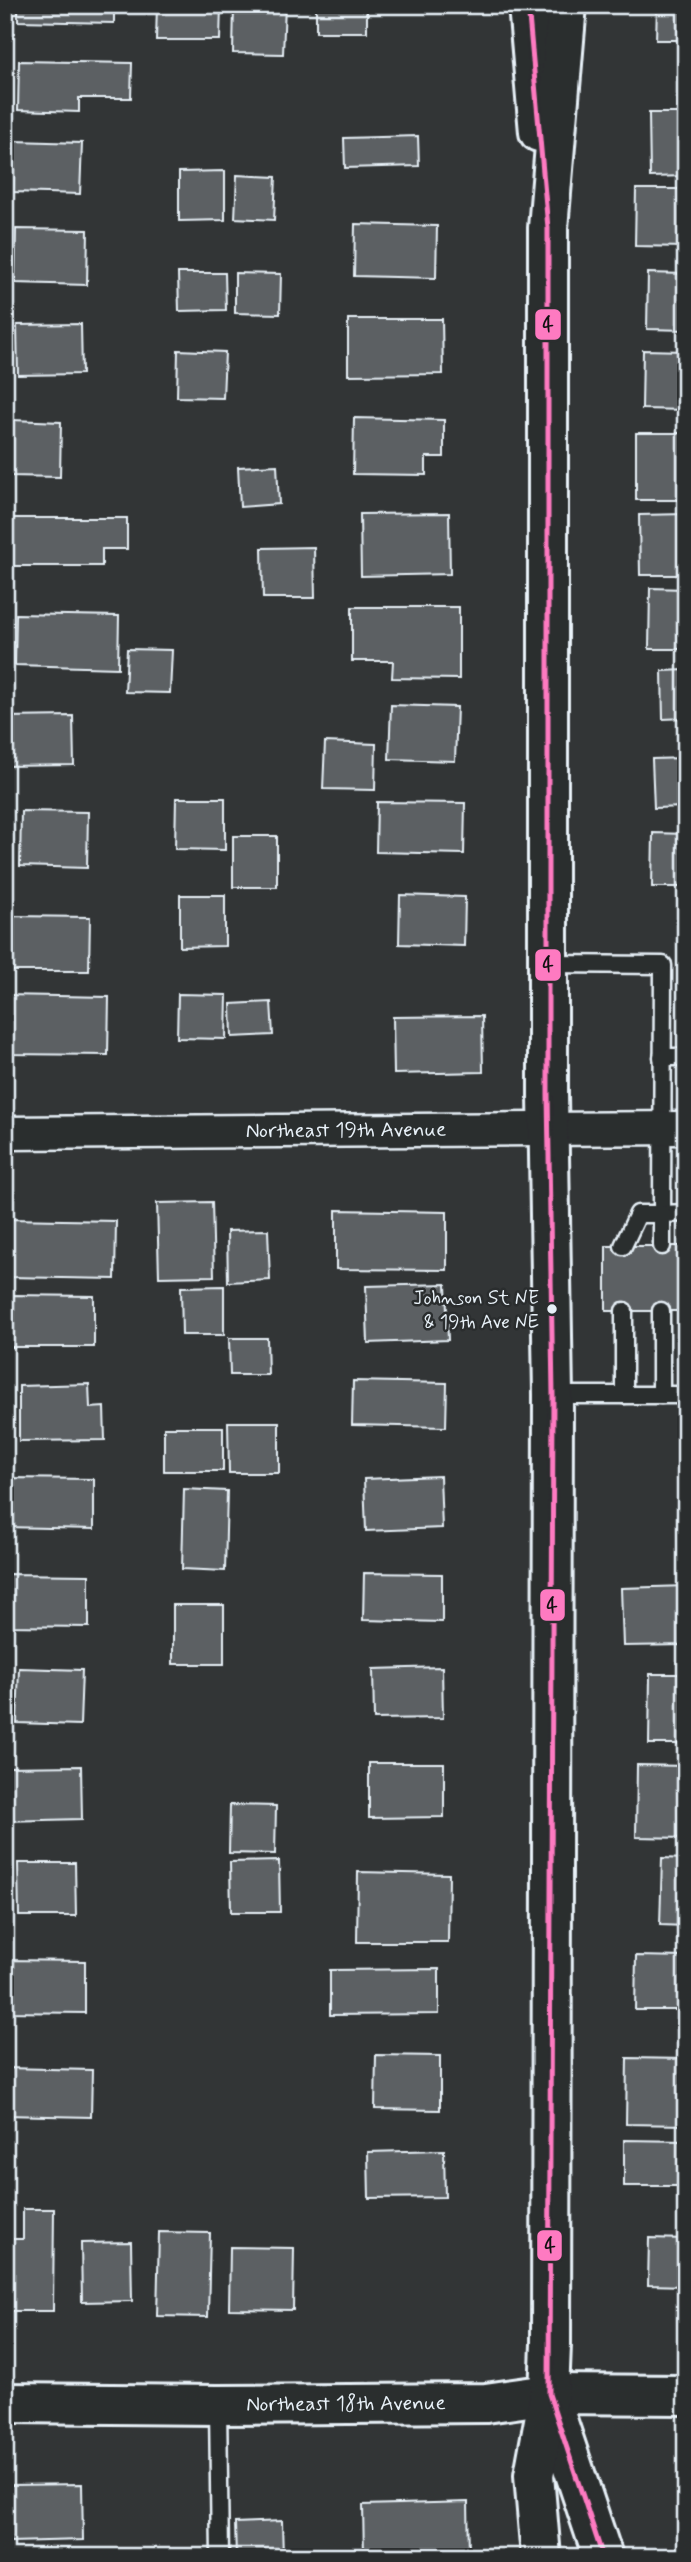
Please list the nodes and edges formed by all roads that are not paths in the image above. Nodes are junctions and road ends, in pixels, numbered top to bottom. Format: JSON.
{"nodes":[{"id":1,"x":528,"y":5,"type":"edge"},
{"id":2,"x":567,"y":5,"type":"edge"},
{"id":3,"x":548,"y":228,"type":"junction"},
{"id":4,"x":548,"y":964,"type":"junction"},
{"id":5,"x":662,"y":1057,"type":"junction"},
{"id":6,"x":686,"y":1057,"type":"edge"},
{"id":7,"x":549,"y":1128,"type":"junction"},
{"id":8,"x":674,"y":1128,"type":"edge"},
{"id":9,"x":5,"y":1133,"type":"edge"},
{"id":10,"x":686,"y":1213,"type":"edge"},
{"id":11,"x":662,"y":1214,"type":"junction"},
{"id":12,"x":623,"y":1246,"type":"dead end"},
{"id":13,"x":662,"y":1246,"type":"dead end"},
{"id":14,"x":624,"y":1311,"type":"dead end"},
{"id":15,"x":661,"y":1311,"type":"dead end"},
{"id":16,"x":553,"y":1395,"type":"junction"},
{"id":17,"x":624,"y":1395,"type":"junction"},
{"id":18,"x":661,"y":1395,"type":"junction"},
{"id":19,"x":686,"y":1395,"type":"edge"},
{"id":20,"x":549,"y":2394,"type":"junction"},
{"id":21,"x":686,"y":2395,"type":"edge"},
{"id":22,"x":5,"y":2403,"type":"edge"},
{"id":23,"x":218,"y":2405,"type":"junction"},
{"id":24,"x":220,"y":2557,"type":"edge"},
{"id":25,"x":541,"y":2557,"type":"edge"},
{"id":26,"x":603,"y":2557,"type":"edge"}],
"edges":[{"from":1,"to":3,"type":"main road"},
{"from":2,"to":3,"type":"main road"},
{"from":3,"to":4,"type":"main road"},
{"from":4,"to":5,"type":"lane"},
{"from":4,"to":7,"type":"main road"},
{"from":5,"to":6,"type":"lane"},
{"from":5,"to":8,"type":"lane"},
{"from":7,"to":8,"type":"street","name":"Northeast 19th Avenue"},
{"from":7,"to":9,"type":"street","name":"Northeast 19th Avenue"},
{"from":7,"to":16,"type":"main road"},
{"from":8,"to":11,"type":"lane"},
{"from":10,"to":11,"type":"lane"},
{"from":11,"to":12,"type":"lane"},
{"from":11,"to":13,"type":"lane"},
{"from":14,"to":17,"type":"lane"},
{"from":15,"to":18,"type":"lane"},
{"from":16,"to":17,"type":"lane"},
{"from":16,"to":20,"type":"main road"},
{"from":17,"to":18,"type":"lane"},
{"from":18,"to":19,"type":"lane"},
{"from":20,"to":21,"type":"main road","name":"Northeast 18th Avenue"},
{"from":20,"to":23,"type":"main road","name":"Northeast 18th Avenue"},
{"from":20,"to":25,"type":"main road"},
{"from":20,"to":26,"type":"main road"},
{"from":22,"to":23,"type":"main road","name":"Northeast 18th Avenue"},
{"from":23,"to":24,"type":"lane"}]}
